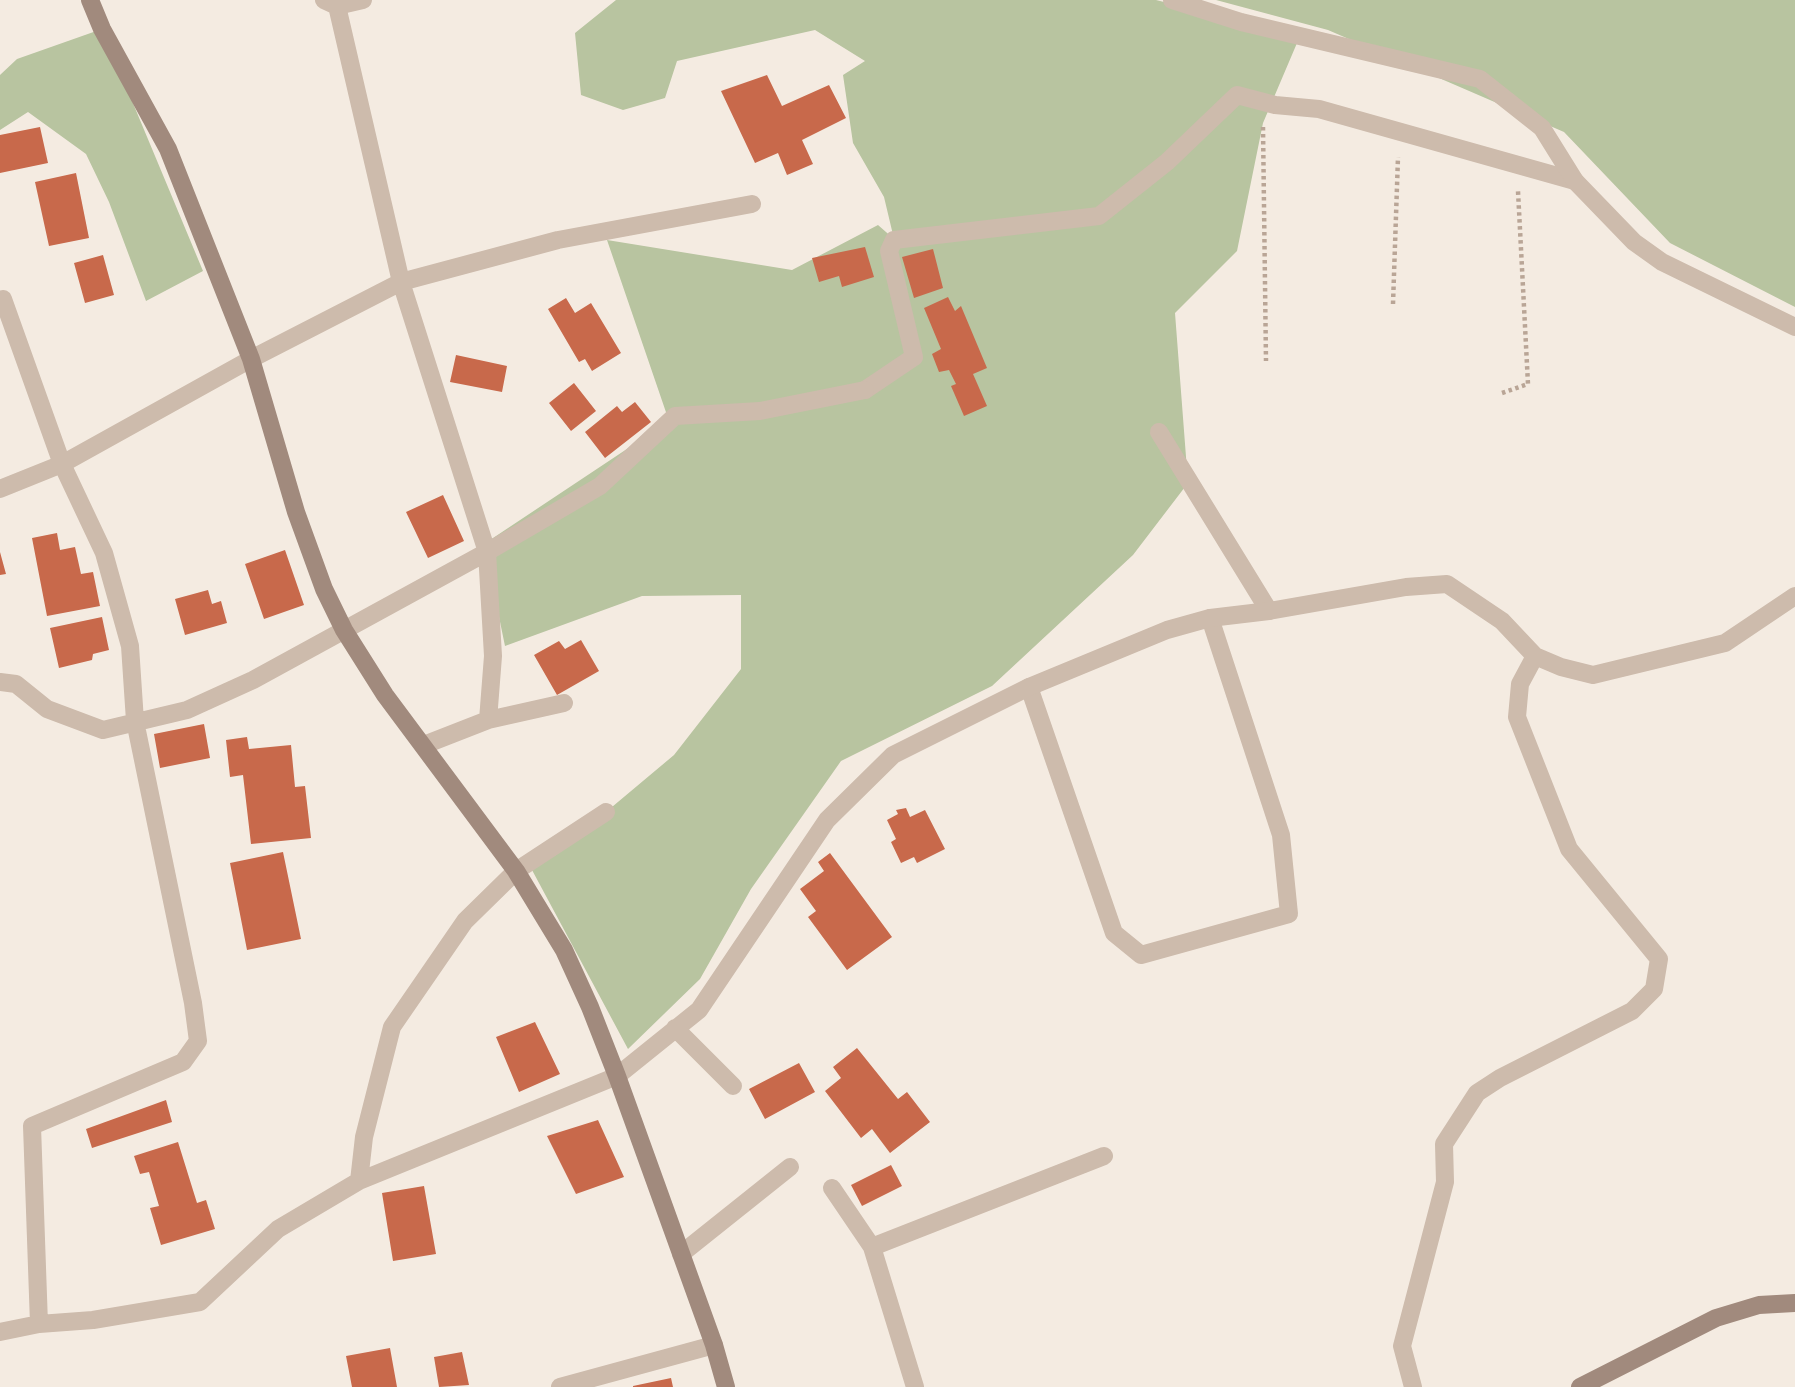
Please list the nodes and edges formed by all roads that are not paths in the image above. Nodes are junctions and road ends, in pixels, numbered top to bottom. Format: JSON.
{"nodes":[{"id":1,"x":90,"y":0,"type":"edge"},
{"id":2,"x":363,"y":0,"type":"edge"},
{"id":3,"x":1172,"y":0,"type":"edge"},
{"id":4,"x":331,"y":3,"type":"edge"},
{"id":5,"x":1575,"y":181,"type":"junction"},
{"id":6,"x":752,"y":204,"type":"dead end"},
{"id":7,"x":401,"y":282,"type":"junction"},
{"id":8,"x":4,"y":299,"type":"dead end"},
{"id":9,"x":1795,"y":327,"type":"edge"},
{"id":10,"x":251,"y":359,"type":"junction"},
{"id":11,"x":1159,"y":432,"type":"dead end"},
{"id":12,"x":62,"y":464,"type":"junction"},
{"id":13,"x":0,"y":489,"type":"edge"},
{"id":14,"x":487,"y":552,"type":"junction"},
{"id":15,"x":1795,"y":596,"type":"edge"},
{"id":16,"x":1269,"y":611,"type":"junction"},
{"id":17,"x":1210,"y":618,"type":"junction"},
{"id":18,"x":344,"y":630,"type":"junction"},
{"id":19,"x":1535,"y":656,"type":"junction"},
{"id":20,"x":0,"y":682,"type":"edge"},
{"id":21,"x":1029,"y":687,"type":"junction"},
{"id":22,"x":564,"y":703,"type":"dead end"},
{"id":23,"x":488,"y":720,"type":"junction"},
{"id":24,"x":135,"y":721,"type":"junction"},
{"id":25,"x":424,"y":745,"type":"junction"},
{"id":26,"x":606,"y":812,"type":"dead end"},
{"id":27,"x":516,"y":871,"type":"junction"},
{"id":28,"x":675,"y":1028,"type":"junction"},
{"id":29,"x":617,"y":1076,"type":"junction"},
{"id":30,"x":733,"y":1086,"type":"dead end"},
{"id":31,"x":1104,"y":1156,"type":"dead end"},
{"id":32,"x":790,"y":1167,"type":"dead end"},
{"id":33,"x":359,"y":1181,"type":"junction"},
{"id":34,"x":832,"y":1188,"type":"dead end"},
{"id":35,"x":872,"y":1247,"type":"junction"},
{"id":36,"x":681,"y":1254,"type":"junction"},
{"id":37,"x":1795,"y":1303,"type":"edge"},
{"id":38,"x":39,"y":1324,"type":"junction"},
{"id":39,"x":0,"y":1332,"type":"edge"},
{"id":40,"x":714,"y":1345,"type":"junction"},
{"id":41,"x":561,"y":1387,"type":"edge"},
{"id":42,"x":726,"y":1387,"type":"edge"},
{"id":43,"x":915,"y":1387,"type":"edge"},
{"id":44,"x":1413,"y":1387,"type":"edge"},
{"id":45,"x":1580,"y":1387,"type":"edge"}],
"edges":[{"from":1,"to":10,"type":"street"},
{"from":2,"to":4,"type":"street"},
{"from":3,"to":5,"type":"street"},
{"from":4,"to":7,"type":"street"},
{"from":5,"to":9,"type":"street"},
{"from":5,"to":14,"type":"street"},
{"from":6,"to":7,"type":"street"},
{"from":7,"to":10,"type":"street"},
{"from":7,"to":14,"type":"street"},
{"from":8,"to":12,"type":"street"},
{"from":10,"to":12,"type":"street"},
{"from":10,"to":18,"type":"street"},
{"from":11,"to":16,"type":"street"},
{"from":12,"to":13,"type":"street"},
{"from":12,"to":24,"type":"street"},
{"from":14,"to":18,"type":"street"},
{"from":14,"to":23,"type":"street"},
{"from":15,"to":19,"type":"street"},
{"from":16,"to":17,"type":"street"},
{"from":16,"to":19,"type":"street"},
{"from":17,"to":21,"type":"street"},
{"from":17,"to":21,"type":"street"},
{"from":18,"to":24,"type":"street"},
{"from":18,"to":25,"type":"street"},
{"from":19,"to":44,"type":"street"},
{"from":20,"to":24,"type":"street"},
{"from":21,"to":28,"type":"street"},
{"from":22,"to":23,"type":"street"},
{"from":23,"to":25,"type":"street"},
{"from":24,"to":38,"type":"street"},
{"from":25,"to":27,"type":"street"},
{"from":26,"to":27,"type":"street"},
{"from":27,"to":29,"type":"street"},
{"from":27,"to":33,"type":"street"},
{"from":28,"to":29,"type":"street"},
{"from":28,"to":30,"type":"street"},
{"from":29,"to":33,"type":"street"},
{"from":29,"to":36,"type":"street"},
{"from":31,"to":35,"type":"street"},
{"from":32,"to":36,"type":"street"},
{"from":33,"to":38,"type":"street"},
{"from":34,"to":35,"type":"street"},
{"from":35,"to":43,"type":"street"},
{"from":36,"to":40,"type":"street"},
{"from":37,"to":45,"type":"street"},
{"from":38,"to":39,"type":"street"},
{"from":40,"to":41,"type":"street"},
{"from":40,"to":42,"type":"street"}]}
